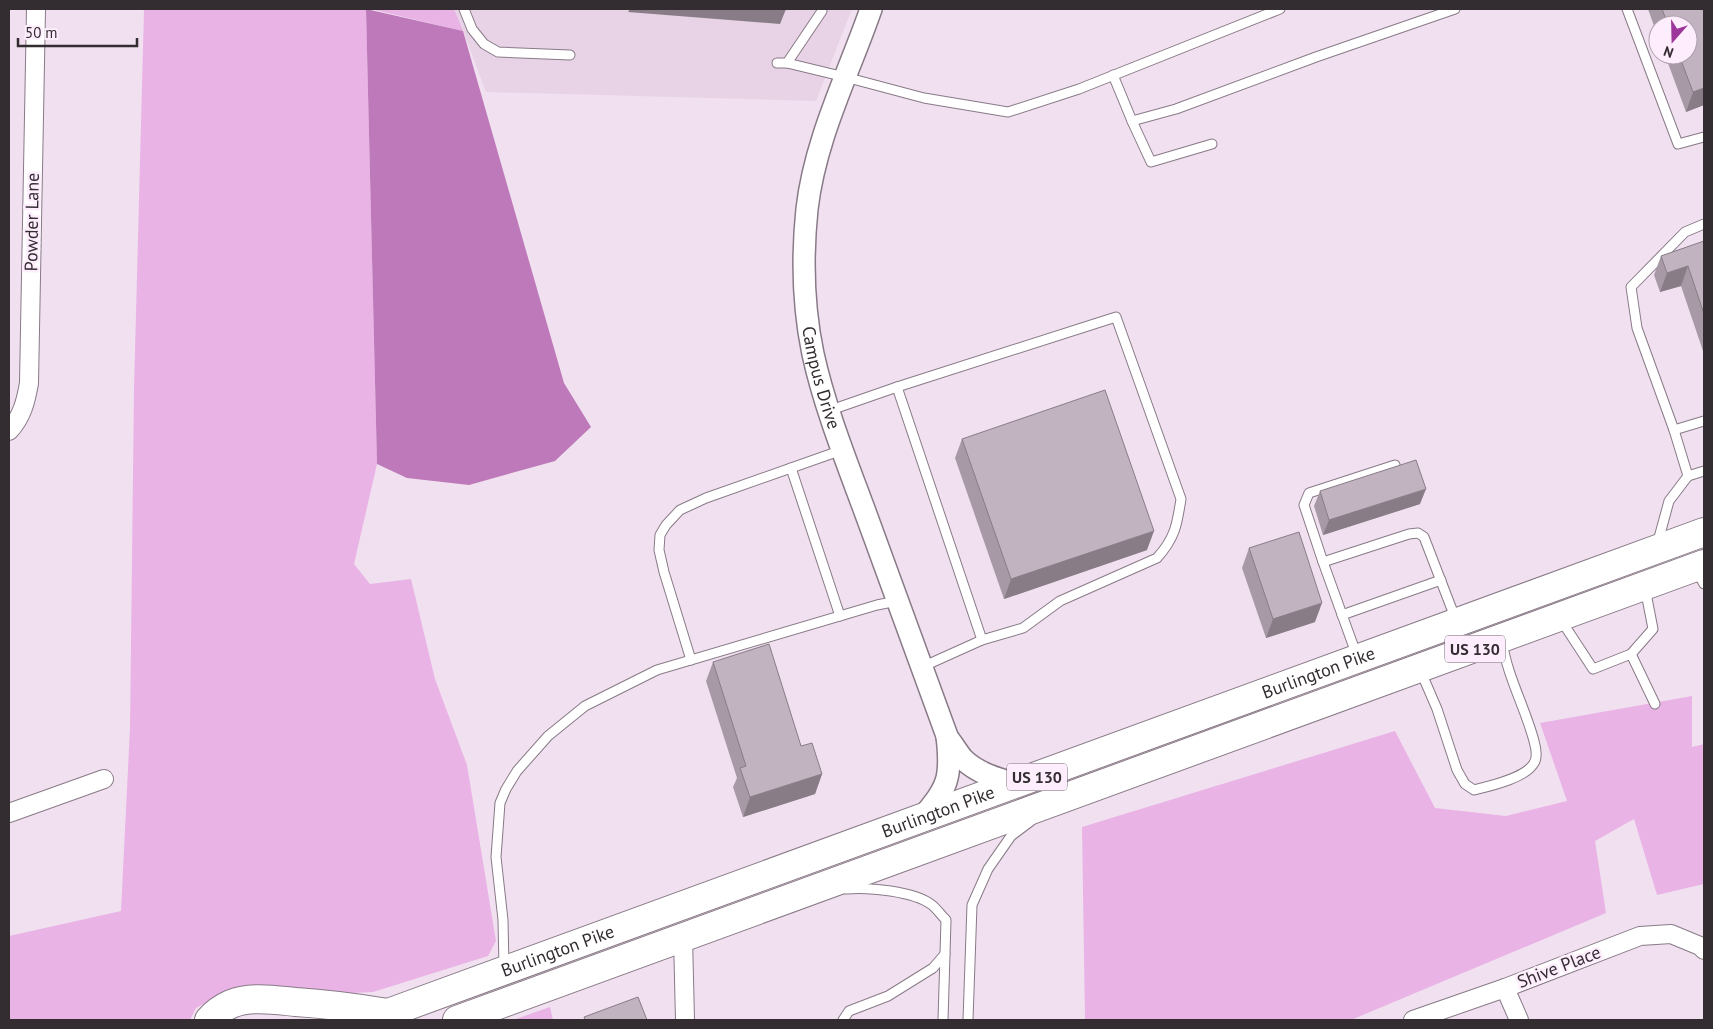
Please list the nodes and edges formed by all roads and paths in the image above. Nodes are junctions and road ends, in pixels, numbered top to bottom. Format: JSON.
{"nodes":[{"id":1,"x":36,"y":9,"type":"edge"},
{"id":2,"x":464,"y":9,"type":"edge"},
{"id":3,"x":871,"y":9,"type":"edge"},
{"id":4,"x":1280,"y":9,"type":"edge"},
{"id":5,"x":1455,"y":9,"type":"edge"},
{"id":6,"x":1627,"y":9,"type":"edge"},
{"id":7,"x":822,"y":11,"type":"dead end"},
{"id":8,"x":570,"y":54,"type":"dead end"},
{"id":9,"x":778,"y":63,"type":"dead end"},
{"id":10,"x":787,"y":63,"type":"junction"},
{"id":11,"x":1113,"y":75,"type":"junction"},
{"id":12,"x":845,"y":76,"type":"junction"},
{"id":13,"x":1132,"y":121,"type":"junction"},
{"id":14,"x":1704,"y":137,"type":"edge"},
{"id":15,"x":1212,"y":144,"type":"dead end"},
{"id":16,"x":1704,"y":224,"type":"edge"},
{"id":17,"x":897,"y":387,"type":"junction"},
{"id":18,"x":828,"y":411,"type":"junction"},
{"id":19,"x":1704,"y":421,"type":"edge"},
{"id":20,"x":1674,"y":430,"type":"junction"},
{"id":21,"x":9,"y":431,"type":"edge"},
{"id":22,"x":842,"y":450,"type":"junction"},
{"id":23,"x":1395,"y":465,"type":"edge"},
{"id":24,"x":791,"y":468,"type":"junction"},
{"id":25,"x":1704,"y":471,"type":"edge"},
{"id":26,"x":1688,"y":476,"type":"junction"},
{"id":27,"x":1704,"y":532,"type":"edge"},
{"id":28,"x":1656,"y":550,"type":"junction"},
{"id":29,"x":1323,"y":562,"type":"junction"},
{"id":30,"x":1701,"y":572,"type":"edge"},
{"id":31,"x":1441,"y":580,"type":"junction"},
{"id":32,"x":1644,"y":586,"type":"junction"},
{"id":33,"x":898,"y":601,"type":"junction"},
{"id":34,"x":1342,"y":615,"type":"junction"},
{"id":35,"x":840,"y":616,"type":"junction"},
{"id":36,"x":1560,"y":618,"type":"junction"},
{"id":37,"x":1457,"y":622,"type":"junction"},
{"id":38,"x":1502,"y":639,"type":"junction"},
{"id":39,"x":982,"y":640,"type":"junction"},
{"id":40,"x":1630,"y":654,"type":"junction"},
{"id":41,"x":1358,"y":658,"type":"junction"},
{"id":42,"x":691,"y":660,"type":"junction"},
{"id":43,"x":922,"y":668,"type":"junction"},
{"id":44,"x":1420,"y":669,"type":"junction"},
{"id":45,"x":1655,"y":704,"type":"dead end"},
{"id":46,"x":947,"y":736,"type":"junction"},
{"id":47,"x":104,"y":779,"type":"dead end"},
{"id":48,"x":1016,"y":784,"type":"junction"},
{"id":49,"x":1059,"y":800,"type":"junction"},
{"id":50,"x":9,"y":813,"type":"edge"},
{"id":51,"x":921,"y":819,"type":"junction"},
{"id":52,"x":803,"y":893,"type":"junction"},
{"id":53,"x":683,"y":938,"type":"junction"},
{"id":54,"x":1704,"y":950,"type":"edge"},
{"id":55,"x":946,"y":954,"type":"junction"},
{"id":56,"x":504,"y":971,"type":"junction"},
{"id":57,"x":1505,"y":988,"type":"junction"},
{"id":58,"x":379,"y":1017,"type":"edge"},
{"id":59,"x":209,"y":1020,"type":"edge"},
{"id":60,"x":457,"y":1020,"type":"edge"},
{"id":61,"x":685,"y":1020,"type":"edge"},
{"id":62,"x":843,"y":1020,"type":"edge"},
{"id":63,"x":943,"y":1020,"type":"edge"},
{"id":64,"x":968,"y":1020,"type":"edge"},
{"id":65,"x":1413,"y":1020,"type":"edge"},
{"id":66,"x":1519,"y":1020,"type":"edge"}],
"edges":[{"from":1,"to":21,"type":"street","name":"Powder Lane"},
{"from":2,"to":8,"type":"lane"},
{"from":3,"to":12,"type":"street","name":"Campus Drive"},
{"from":4,"to":11,"type":"lane"},
{"from":5,"to":13,"type":"lane"},
{"from":6,"to":14,"type":"lane"},
{"from":7,"to":10,"type":"lane"},
{"from":9,"to":10,"type":"lane"},
{"from":10,"to":12,"type":"lane"},
{"from":11,"to":12,"type":"lane"},
{"from":11,"to":13,"type":"lane"},
{"from":12,"to":18,"type":"street","name":"Campus Drive"},
{"from":13,"to":15,"type":"lane"},
{"from":16,"to":20,"type":"lane"},
{"from":17,"to":18,"type":"lane"},
{"from":17,"to":39,"type":"lane"},
{"from":17,"to":39,"type":"lane"},
{"from":18,"to":22,"type":"street","name":"Campus Drive"},
{"from":19,"to":20,"type":"lane"},
{"from":20,"to":26,"type":"lane"},
{"from":22,"to":24,"type":"lane"},
{"from":22,"to":33,"type":"street","name":"Campus Drive"},
{"from":23,"to":29,"type":"lane"},
{"from":24,"to":35,"type":"lane"},
{"from":24,"to":42,"type":"lane"},
{"from":25,"to":26,"type":"lane"},
{"from":26,"to":28,"type":"lane"},
{"from":27,"to":28,"type":"highway","name":"Burlington Pike","number":"US 130"},
{"from":28,"to":37,"type":"highway","name":"Burlington Pike","number":"US 130"},
{"from":29,"to":31,"type":"lane"},
{"from":29,"to":34,"type":"lane"},
{"from":30,"to":32,"type":"highway","name":"Burlington Pike","number":"US 130"},
{"from":31,"to":34,"type":"lane"},
{"from":31,"to":37,"type":"lane"},
{"from":32,"to":36,"type":"highway","name":"Burlington Pike","number":"US 130"},
{"from":32,"to":40,"type":"lane"},
{"from":33,"to":35,"type":"lane"},
{"from":33,"to":43,"type":"street","name":"Campus Drive"},
{"from":34,"to":41,"type":"lane"},
{"from":35,"to":42,"type":"lane"},
{"from":36,"to":38,"type":"highway","name":"Burlington Pike","number":"US 130"},
{"from":36,"to":40,"type":"lane"},
{"from":37,"to":41,"type":"highway","name":"Burlington Pike","number":"US 130"},
{"from":38,"to":44,"type":"highway","name":"Burlington Pike","number":"US 130"},
{"from":38,"to":44,"type":"lane"},
{"from":39,"to":43,"type":"lane"},
{"from":40,"to":45,"type":"lane"},
{"from":41,"to":48,"type":"highway","name":"Burlington Pike","number":"US 130"},
{"from":42,"to":56,"type":"lane"},
{"from":43,"to":46,"type":"street","name":"Campus Drive"},
{"from":44,"to":49,"type":"highway","name":"Burlington Pike","number":"US 130"},
{"from":46,"to":48,"type":"street","name":"Campus Drive"},
{"from":46,"to":51,"type":"street","name":"Campus Drive"},
{"from":47,"to":50,"type":"street"},
{"from":48,"to":51,"type":"highway","name":"Burlington Pike","number":"US 130"},
{"from":49,"to":52,"type":"highway","name":"Burlington Pike","number":"US 130"},
{"from":49,"to":64,"type":"lane"},
{"from":51,"to":56,"type":"highway","name":"Burlington Pike","number":"US 130"},
{"from":52,"to":53,"type":"highway","name":"Burlington Pike","number":"US 130"},
{"from":52,"to":55,"type":"lane"},
{"from":53,"to":60,"type":"highway","name":"Burlington Pike","number":"US 130"},
{"from":53,"to":61,"type":"street"},
{"from":54,"to":57,"type":"street","name":"Shive Place"},
{"from":55,"to":62,"type":"lane"},
{"from":55,"to":63,"type":"lane"},
{"from":56,"to":58,"type":"highway","name":"Burlington Pike","number":"US 130"},
{"from":57,"to":65,"type":"street","name":"Shive Place"},
{"from":57,"to":66,"type":"street"},
{"from":58,"to":59,"type":"highway"}]}
